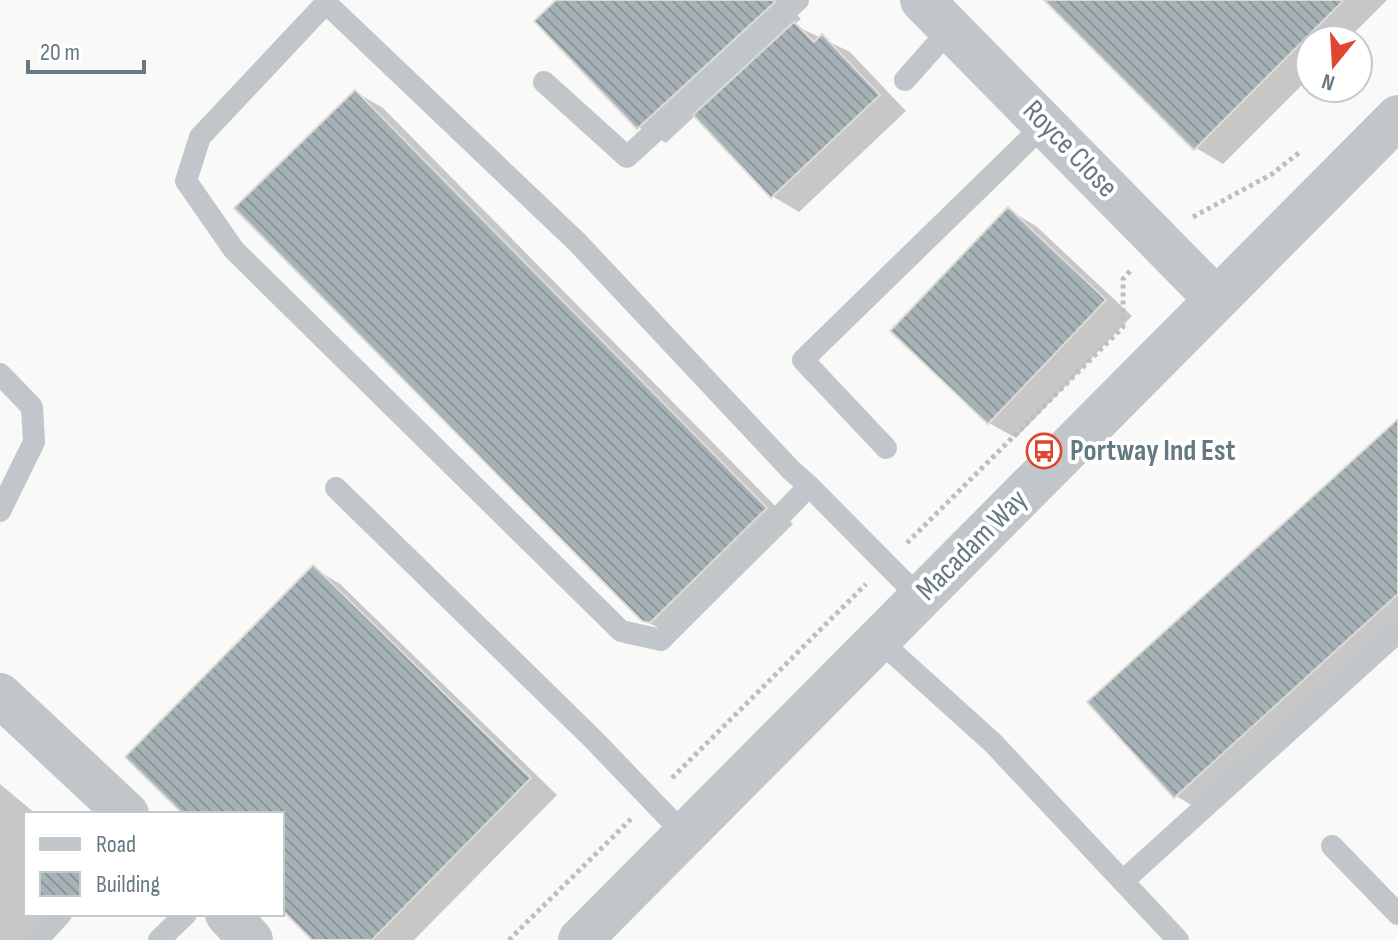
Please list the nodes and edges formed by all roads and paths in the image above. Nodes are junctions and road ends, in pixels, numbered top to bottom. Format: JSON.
{"nodes":[{"id":1,"x":798,"y":0,"type":"edge"},
{"id":2,"x":936,"y":14,"type":"edge"},
{"id":3,"x":905,"y":80,"type":"dead end"},
{"id":4,"x":544,"y":82,"type":"dead end"},
{"id":5,"x":1398,"y":117,"type":"edge"},
{"id":6,"x":1046,"y":123,"type":"junction"},
{"id":7,"x":1307,"y":147,"type":"dead end"},
{"id":8,"x":1160,"y":241,"type":"junction"},
{"id":9,"x":1216,"y":299,"type":"junction"},
{"id":10,"x":0,"y":374,"type":"edge"},
{"id":11,"x":886,"y":448,"type":"dead end"},
{"id":12,"x":809,"y":486,"type":"junction"},
{"id":13,"x":336,"y":488,"type":"dead end"},
{"id":14,"x":0,"y":511,"type":"edge"},
{"id":15,"x":886,"y":564,"type":"junction"},
{"id":16,"x":919,"y":597,"type":"junction"},
{"id":17,"x":1398,"y":632,"type":"edge"},
{"id":18,"x":880,"y":641,"type":"junction"},
{"id":19,"x":0,"y":695,"type":"edge"},
{"id":20,"x":651,"y":799,"type":"junction"},
{"id":21,"x":125,"y":812,"type":"edge"},
{"id":22,"x":685,"y":835,"type":"junction"},
{"id":23,"x":1332,"y":846,"type":"dead end"},
{"id":24,"x":1123,"y":881,"type":"junction"},
{"id":25,"x":1398,"y":914,"type":"edge"},
{"id":26,"x":59,"y":916,"type":"edge"},
{"id":27,"x":184,"y":916,"type":"edge"},
{"id":28,"x":229,"y":916,"type":"edge"},
{"id":29,"x":37,"y":940,"type":"edge"},
{"id":30,"x":159,"y":940,"type":"edge"},
{"id":31,"x":251,"y":940,"type":"edge"},
{"id":32,"x":509,"y":940,"type":"edge"},
{"id":33,"x":580,"y":940,"type":"edge"},
{"id":34,"x":1178,"y":940,"type":"edge"}],
"edges":[{"from":1,"to":4,"type":"lane"},
{"from":2,"to":3,"type":"lane"},
{"from":2,"to":6,"type":"street","name":"Royce Close"},
{"from":5,"to":9,"type":"street","name":"Macadam Way"},
{"from":6,"to":8,"type":"street","name":"Royce Close"},
{"from":6,"to":11,"type":"lane"},
{"from":7,"to":8,"type":"path"},
{"from":8,"to":9,"type":"street","name":"Royce Close"},
{"from":8,"to":15,"type":"path"},
{"from":9,"to":16,"type":"street","name":"Macadam Way"},
{"from":10,"to":14,"type":"lane"},
{"from":12,"to":12,"type":"lane"},
{"from":12,"to":15,"type":"lane"},
{"from":13,"to":20,"type":"lane"},
{"from":15,"to":16,"type":"lane"},
{"from":15,"to":20,"type":"path"},
{"from":16,"to":18,"type":"street","name":"Macadam Way"},
{"from":17,"to":24,"type":"lane"},
{"from":18,"to":22,"type":"street","name":"Macadam Way"},
{"from":18,"to":24,"type":"lane"},
{"from":19,"to":21,"type":"street"},
{"from":20,"to":22,"type":"lane"},
{"from":20,"to":32,"type":"path"},
{"from":22,"to":33,"type":"street","name":"Macadam Way"},
{"from":23,"to":25,"type":"lane"},
{"from":24,"to":34,"type":"lane"},
{"from":26,"to":29,"type":"lane"},
{"from":27,"to":30,"type":"lane"},
{"from":28,"to":31,"type":"street"}]}
